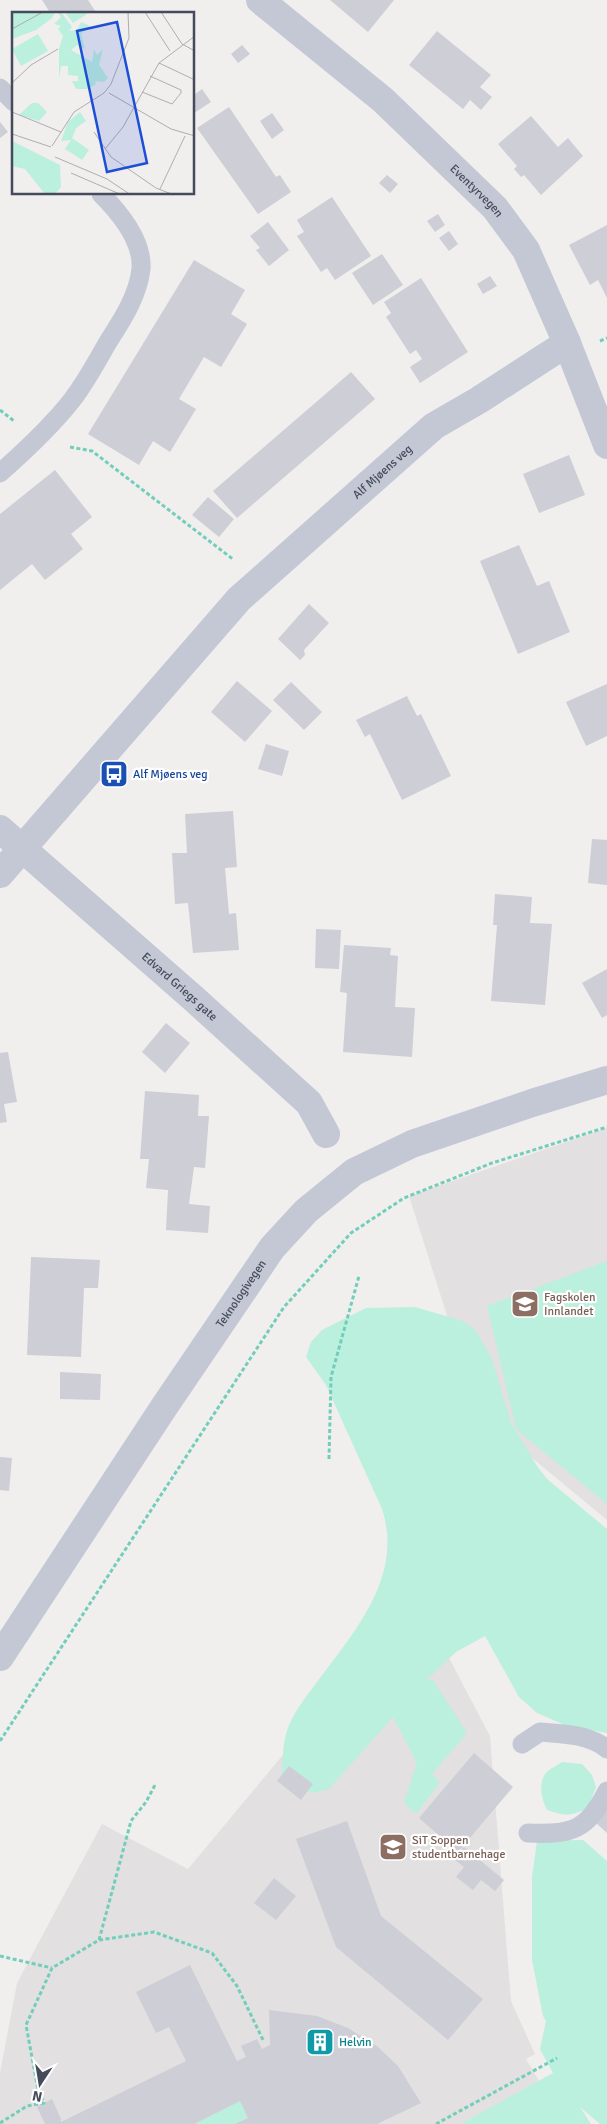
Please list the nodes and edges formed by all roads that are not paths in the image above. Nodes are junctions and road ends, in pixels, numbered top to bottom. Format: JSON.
{"nodes":[{"id":1,"x":260,"y":0,"type":"edge"},
{"id":2,"x":0,"y":88,"type":"edge"},
{"id":3,"x":12,"y":100,"type":"edge"},
{"id":4,"x":103,"y":195,"type":"edge"},
{"id":5,"x":567,"y":343,"type":"junction"},
{"id":6,"x":607,"y":445,"type":"edge"},
{"id":7,"x":0,"y":473,"type":"edge"},
{"id":8,"x":0,"y":829,"type":"edge"},
{"id":9,"x":21,"y":848,"type":"junction"},
{"id":10,"x":0,"y":874,"type":"edge"},
{"id":11,"x":607,"y":1080,"type":"edge"},
{"id":12,"x":326,"y":1134,"type":"dead end"},
{"id":13,"x":0,"y":1657,"type":"edge"},
{"id":14,"x":522,"y":1744,"type":"dead end"},
{"id":15,"x":607,"y":1749,"type":"edge"},
{"id":16,"x":607,"y":1791,"type":"edge"},
{"id":17,"x":528,"y":1833,"type":"dead end"}],
"edges":[{"from":1,"to":5,"type":"street","name":"Eventyrvegen"},
{"from":2,"to":3,"type":"lane"},
{"from":4,"to":7,"type":"lane"},
{"from":5,"to":6,"type":"street","name":"Eventyrvegen"},
{"from":5,"to":9,"type":"street","name":"Alf Mjøens veg"},
{"from":8,"to":9,"type":"street","name":"Edvard Griegs gate"},
{"from":9,"to":10,"type":"street","name":"Alf Mjøens veg"},
{"from":9,"to":12,"type":"street","name":"Edvard Griegs gate"},
{"from":11,"to":13,"type":"street","name":"Teknologivegen"},
{"from":14,"to":15,"type":"lane"},
{"from":16,"to":17,"type":"lane"}]}
